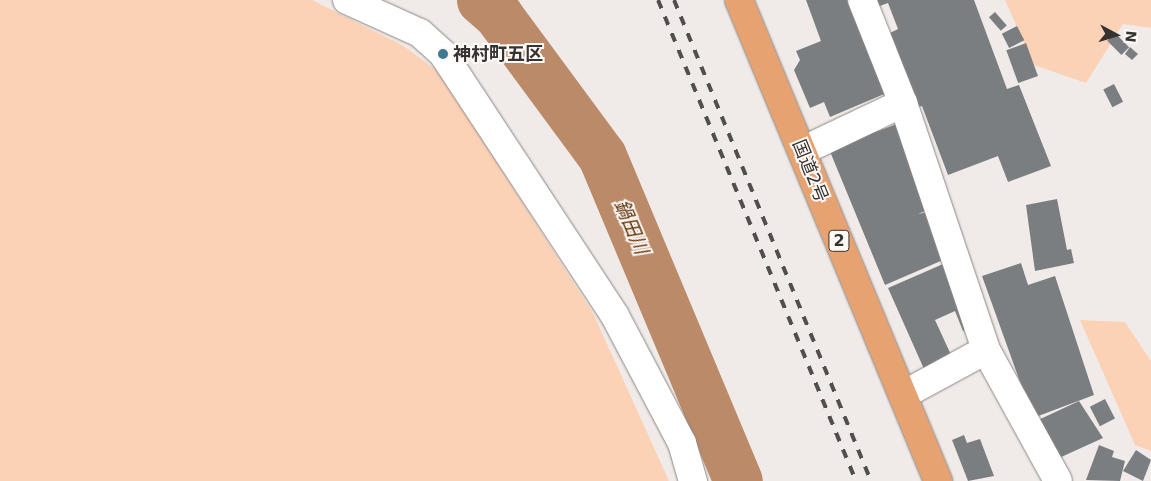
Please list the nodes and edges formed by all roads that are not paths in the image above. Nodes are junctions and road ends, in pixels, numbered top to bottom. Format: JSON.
{"nodes":[{"id":1,"x":348,"y":0,"type":"edge"},
{"id":2,"x":739,"y":0,"type":"edge"},
{"id":3,"x":862,"y":0,"type":"edge"},
{"id":4,"x":903,"y":103,"type":"junction"},
{"id":5,"x":802,"y":151,"type":"junction"},
{"id":6,"x":986,"y":350,"type":"junction"},
{"id":7,"x":903,"y":395,"type":"junction"},
{"id":8,"x":693,"y":481,"type":"edge"},
{"id":9,"x":938,"y":481,"type":"edge"},
{"id":10,"x":1058,"y":481,"type":"edge"}],
"edges":[{"from":1,"to":8,"type":"street"},
{"from":2,"to":5,"type":"highway","name":"国道2号","number":"2"},
{"from":3,"to":4,"type":"street"},
{"from":4,"to":5,"type":"street"},
{"from":4,"to":6,"type":"street"},
{"from":5,"to":7,"type":"highway","name":"国道2号","number":"2"},
{"from":6,"to":7,"type":"street"},
{"from":6,"to":10,"type":"street"},
{"from":7,"to":9,"type":"highway","name":"国道2号","number":"2"}]}
